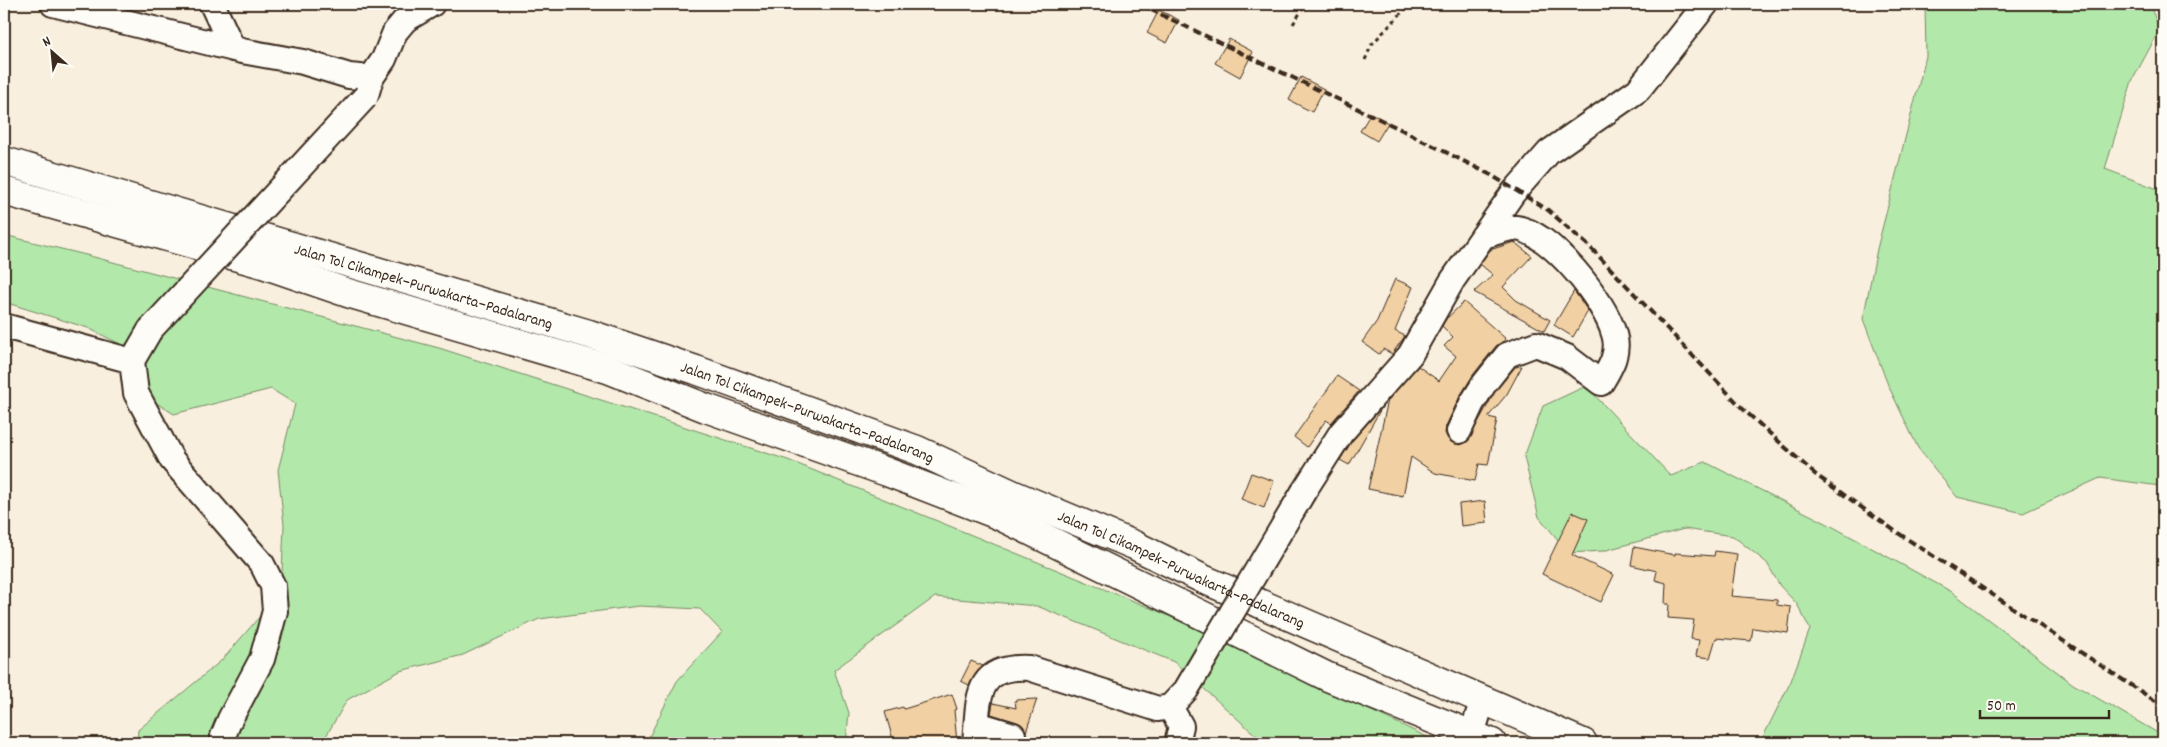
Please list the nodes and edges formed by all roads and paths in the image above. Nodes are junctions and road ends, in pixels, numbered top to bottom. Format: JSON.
{"nodes":[{"id":1,"x":53,"y":4,"type":"edge"},
{"id":2,"x":212,"y":4,"type":"edge"},
{"id":3,"x":432,"y":4,"type":"edge"},
{"id":4,"x":1306,"y":4,"type":"edge"},
{"id":5,"x":1410,"y":4,"type":"edge"},
{"id":6,"x":1706,"y":4,"type":"edge"},
{"id":7,"x":1293,"y":24,"type":"dead end"},
{"id":8,"x":233,"y":49,"type":"junction"},
{"id":9,"x":1364,"y":60,"type":"dead end"},
{"id":10,"x":369,"y":87,"type":"junction"},
{"id":11,"x":4,"y":161,"type":"edge"},
{"id":12,"x":4,"y":191,"type":"edge"},
{"id":13,"x":1483,"y":236,"type":"junction"},
{"id":14,"x":4,"y":326,"type":"edge"},
{"id":15,"x":132,"y":361,"type":"junction"},
{"id":16,"x":1459,"y":431,"type":"dead end"},
{"id":17,"x":1178,"y":698,"type":"junction"},
{"id":18,"x":1483,"y":699,"type":"junction"},
{"id":19,"x":976,"y":734,"type":"edge"},
{"id":20,"x":1012,"y":735,"type":"dead end"},
{"id":21,"x":1482,"y":739,"type":"edge"},
{"id":22,"x":223,"y":743,"type":"edge"},
{"id":23,"x":1177,"y":743,"type":"edge"},
{"id":24,"x":1583,"y":743,"type":"edge"}],
"edges":[{"from":1,"to":8,"type":"street"},
{"from":2,"to":8,"type":"street"},
{"from":3,"to":10,"type":"street"},
{"from":4,"to":7,"type":"path"},
{"from":5,"to":9,"type":"path"},
{"from":6,"to":13,"type":"street"},
{"from":8,"to":10,"type":"street"},
{"from":10,"to":15,"type":"street","bridge":true},
{"from":11,"to":18,"type":"highway","name":"Jalan Tol Cikampek–Purwakarta–Padalarang"},
{"from":12,"to":21,"type":"highway","name":"Jalan Tol Cikampek–Purwakarta–Padalarang"},
{"from":13,"to":16,"type":"street"},
{"from":13,"to":17,"type":"street","bridge":true},
{"from":14,"to":15,"type":"street"},
{"from":15,"to":22,"type":"street"},
{"from":17,"to":19,"type":"street"},
{"from":17,"to":23,"type":"street"},
{"from":18,"to":21,"type":"street"},
{"from":18,"to":24,"type":"highway","name":"Jalan Tol Cikampek–Purwakarta–Padalarang"},
{"from":19,"to":20,"type":"street"}]}
